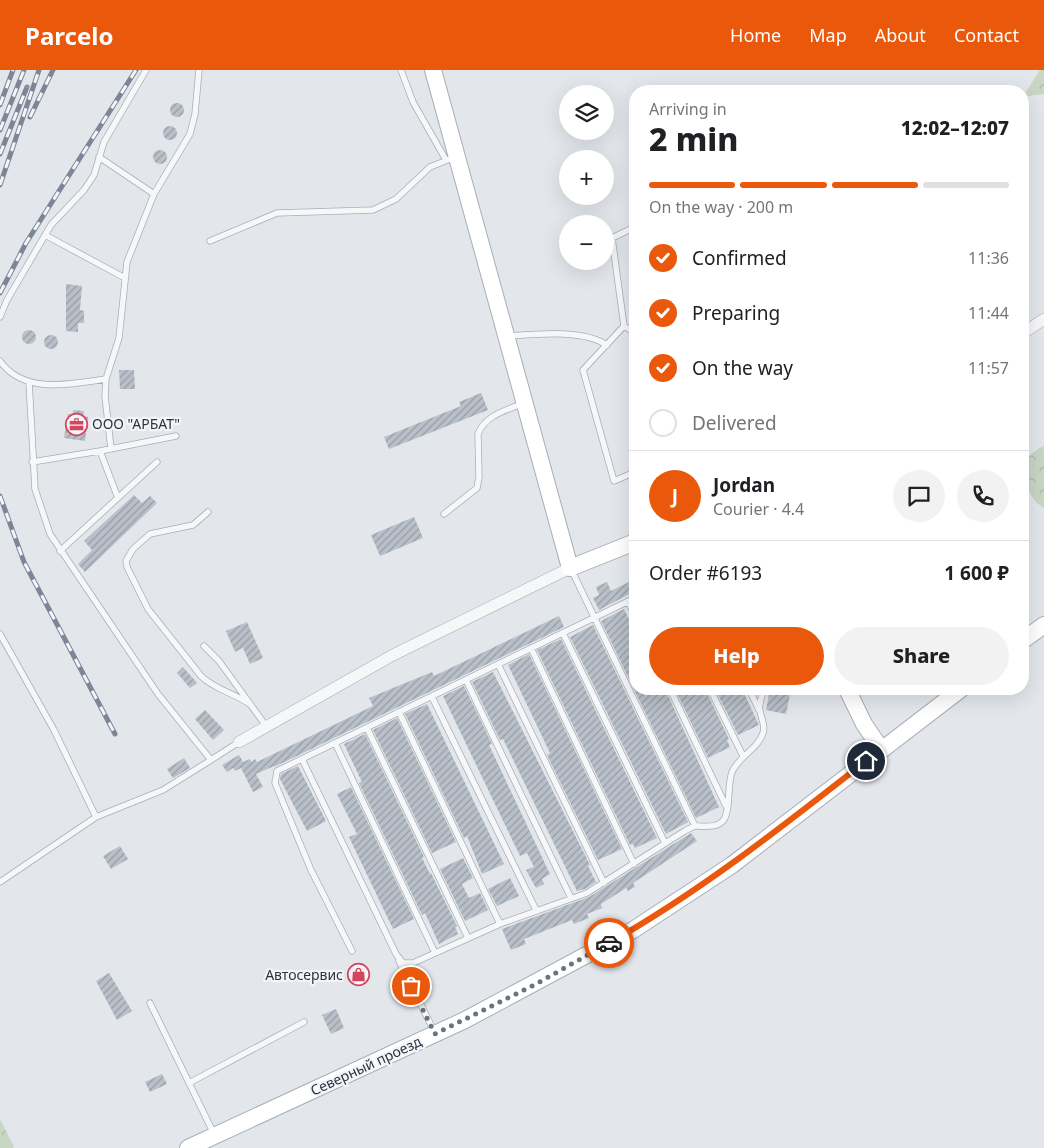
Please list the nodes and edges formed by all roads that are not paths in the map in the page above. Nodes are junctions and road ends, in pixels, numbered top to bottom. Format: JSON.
{"nodes":[{"id":1,"x":146,"y":70,"type":"edge"},
{"id":2,"x":199,"y":70,"type":"edge"},
{"id":3,"x":401,"y":70,"type":"edge"},
{"id":4,"x":433,"y":70,"type":"edge"},
{"id":5,"x":99,"y":157,"type":"junction"},
{"id":6,"x":451,"y":158,"type":"junction"},
{"id":7,"x":154,"y":194,"type":"junction"},
{"id":8,"x":629,"y":230,"type":"edge"},
{"id":9,"x":45,"y":235,"type":"junction"},
{"id":10,"x":210,"y":241,"type":"dead end"},
{"id":11,"x":125,"y":278,"type":"junction"},
{"id":12,"x":0,"y":317,"type":"edge"},
{"id":13,"x":1044,"y":319,"type":"edge"},
{"id":14,"x":624,"y":326,"type":"junction"},
{"id":15,"x":629,"y":329,"type":"edge"},
{"id":16,"x":1029,"y":329,"type":"edge"},
{"id":17,"x":505,"y":336,"type":"junction"},
{"id":18,"x":607,"y":345,"type":"junction"},
{"id":19,"x":0,"y":361,"type":"edge"},
{"id":20,"x":106,"y":379,"type":"junction"},
{"id":21,"x":29,"y":382,"type":"junction"},
{"id":22,"x":524,"y":403,"type":"junction"},
{"id":23,"x":176,"y":436,"type":"dead end"},
{"id":24,"x":111,"y":449,"type":"junction"},
{"id":25,"x":100,"y":451,"type":"junction"},
{"id":26,"x":32,"y":462,"type":"junction"},
{"id":27,"x":157,"y":462,"type":"dead end"},
{"id":28,"x":629,"y":475,"type":"edge"},
{"id":29,"x":118,"y":498,"type":"junction"},
{"id":30,"x":208,"y":512,"type":"dead end"},
{"id":31,"x":444,"y":514,"type":"dead end"},
{"id":32,"x":629,"y":544,"type":"edge"},
{"id":33,"x":60,"y":551,"type":"junction"},
{"id":34,"x":570,"y":568,"type":"junction"},
{"id":35,"x":628,"y":601,"type":"edge"},
{"id":36,"x":594,"y":618,"type":"junction"},
{"id":37,"x":1044,"y":625,"type":"edge"},
{"id":38,"x":563,"y":633,"type":"junction"},
{"id":39,"x":0,"y":634,"type":"edge"},
{"id":40,"x":1029,"y":637,"type":"edge"},
{"id":41,"x":204,"y":646,"type":"dead end"},
{"id":42,"x":531,"y":648,"type":"junction"},
{"id":43,"x":498,"y":664,"type":"junction"},
{"id":44,"x":466,"y":680,"type":"junction"},
{"id":45,"x":629,"y":689,"type":"edge"},
{"id":46,"x":632,"y":695,"type":"edge"},
{"id":47,"x":673,"y":695,"type":"edge"},
{"id":48,"x":713,"y":695,"type":"edge"},
{"id":49,"x":752,"y":695,"type":"edge"},
{"id":50,"x":763,"y":695,"type":"edge"},
{"id":51,"x":850,"y":695,"type":"edge"},
{"id":52,"x":953,"y":695,"type":"edge"},
{"id":53,"x":432,"y":696,"type":"junction"},
{"id":54,"x":250,"y":705,"type":"junction"},
{"id":55,"x":759,"y":710,"type":"junction"},
{"id":56,"x":399,"y":712,"type":"junction"},
{"id":57,"x":266,"y":726,"type":"junction"},
{"id":58,"x":367,"y":728,"type":"junction"},
{"id":59,"x":239,"y":742,"type":"joint"},
{"id":60,"x":334,"y":744,"type":"junction"},
{"id":61,"x":881,"y":749,"type":"junction"},
{"id":62,"x":743,"y":756,"type":"junction"},
{"id":63,"x":211,"y":760,"type":"junction"},
{"id":64,"x":302,"y":760,"type":"junction"},
{"id":65,"x":727,"y":808,"type":"junction"},
{"id":66,"x":96,"y":817,"type":"junction"},
{"id":67,"x":696,"y":826,"type":"junction"},
{"id":68,"x":665,"y":844,"type":"junction"},
{"id":69,"x":634,"y":864,"type":"junction"},
{"id":70,"x":0,"y":882,"type":"edge"},
{"id":71,"x":604,"y":883,"type":"junction"},
{"id":72,"x":571,"y":898,"type":"junction"},
{"id":73,"x":536,"y":910,"type":"junction"},
{"id":74,"x":500,"y":924,"type":"junction"},
{"id":75,"x":468,"y":938,"type":"junction"},
{"id":76,"x":352,"y":951,"type":"dead end"},
{"id":77,"x":435,"y":953,"type":"junction"},
{"id":78,"x":396,"y":954,"type":"junction"},
{"id":79,"x":150,"y":1003,"type":"dead end"},
{"id":80,"x":304,"y":1022,"type":"dead end"},
{"id":81,"x":435,"y":1034,"type":"junction"},
{"id":82,"x":189,"y":1083,"type":"junction"},
{"id":83,"x":215,"y":1136,"type":"junction"},
{"id":84,"x":188,"y":1148,"type":"edge"}],
"edges":[{"from":1,"to":5,"type":"lane"},
{"from":2,"to":7,"type":"lane"},
{"from":3,"to":6,"type":"lane"},
{"from":4,"to":6,"type":"street"},
{"from":5,"to":7,"type":"lane"},
{"from":5,"to":9,"type":"lane"},
{"from":6,"to":10,"type":"lane"},
{"from":6,"to":17,"type":"street"},
{"from":7,"to":11,"type":"lane"},
{"from":8,"to":14,"type":"lane"},
{"from":9,"to":11,"type":"lane"},
{"from":9,"to":12,"type":"lane"},
{"from":11,"to":20,"type":"lane"},
{"from":13,"to":16,"type":"street"},
{"from":14,"to":15,"type":"lane"},
{"from":14,"to":18,"type":"lane"},
{"from":17,"to":18,"type":"lane"},
{"from":17,"to":22,"type":"street"},
{"from":18,"to":28,"type":"lane"},
{"from":19,"to":21,"type":"lane"},
{"from":20,"to":21,"type":"lane"},
{"from":20,"to":24,"type":"lane"},
{"from":21,"to":26,"type":"lane"},
{"from":22,"to":31,"type":"lane"},
{"from":22,"to":34,"type":"street"},
{"from":23,"to":24,"type":"lane"},
{"from":24,"to":25,"type":"lane"},
{"from":25,"to":26,"type":"lane"},
{"from":25,"to":29,"type":"lane"},
{"from":26,"to":33,"type":"lane"},
{"from":27,"to":29,"type":"lane"},
{"from":29,"to":33,"type":"lane"},
{"from":30,"to":54,"type":"lane"},
{"from":32,"to":34,"type":"street"},
{"from":33,"to":63,"type":"lane"},
{"from":34,"to":36,"type":"lane"},
{"from":34,"to":57,"type":"street"},
{"from":35,"to":36,"type":"lane"},
{"from":36,"to":38,"type":"lane"},
{"from":36,"to":45,"type":"lane"},
{"from":37,"to":40,"type":"street"},
{"from":38,"to":42,"type":"lane"},
{"from":38,"to":68,"type":"lane"},
{"from":39,"to":66,"type":"lane"},
{"from":41,"to":54,"type":"lane"},
{"from":42,"to":43,"type":"lane"},
{"from":42,"to":69,"type":"lane"},
{"from":43,"to":44,"type":"lane"},
{"from":43,"to":71,"type":"lane"},
{"from":44,"to":53,"type":"lane"},
{"from":44,"to":72,"type":"lane"},
{"from":46,"to":67,"type":"lane"},
{"from":47,"to":65,"type":"lane"},
{"from":48,"to":62,"type":"lane"},
{"from":49,"to":55,"type":"lane"},
{"from":50,"to":55,"type":"lane"},
{"from":51,"to":61,"type":"street"},
{"from":52,"to":61,"type":"street","name":"Северный проезд"},
{"from":53,"to":56,"type":"lane"},
{"from":53,"to":73,"type":"lane"},
{"from":54,"to":57,"type":"lane"},
{"from":55,"to":62,"type":"lane"},
{"from":56,"to":58,"type":"lane"},
{"from":56,"to":74,"type":"lane"},
{"from":57,"to":59,"type":"street"},
{"from":58,"to":60,"type":"lane"},
{"from":58,"to":75,"type":"lane"},
{"from":59,"to":63,"type":"lane"},
{"from":60,"to":64,"type":"lane"},
{"from":60,"to":77,"type":"lane"},
{"from":61,"to":81,"type":"street","name":"Северный проезд"},
{"from":62,"to":65,"type":"lane"},
{"from":63,"to":66,"type":"lane"},
{"from":64,"to":76,"type":"lane"},
{"from":64,"to":78,"type":"lane"},
{"from":65,"to":67,"type":"lane"},
{"from":66,"to":70,"type":"lane"},
{"from":67,"to":68,"type":"lane"},
{"from":68,"to":69,"type":"lane"},
{"from":69,"to":71,"type":"lane"},
{"from":71,"to":72,"type":"lane"},
{"from":72,"to":73,"type":"lane"},
{"from":73,"to":74,"type":"lane"},
{"from":74,"to":75,"type":"lane"},
{"from":75,"to":77,"type":"lane"},
{"from":77,"to":78,"type":"lane"},
{"from":78,"to":81,"type":"lane"},
{"from":79,"to":82,"type":"lane"},
{"from":80,"to":82,"type":"lane"},
{"from":81,"to":83,"type":"street","name":"Северный проезд"},
{"from":82,"to":83,"type":"lane"},
{"from":83,"to":84,"type":"street","name":"Северный проезд"}]}
